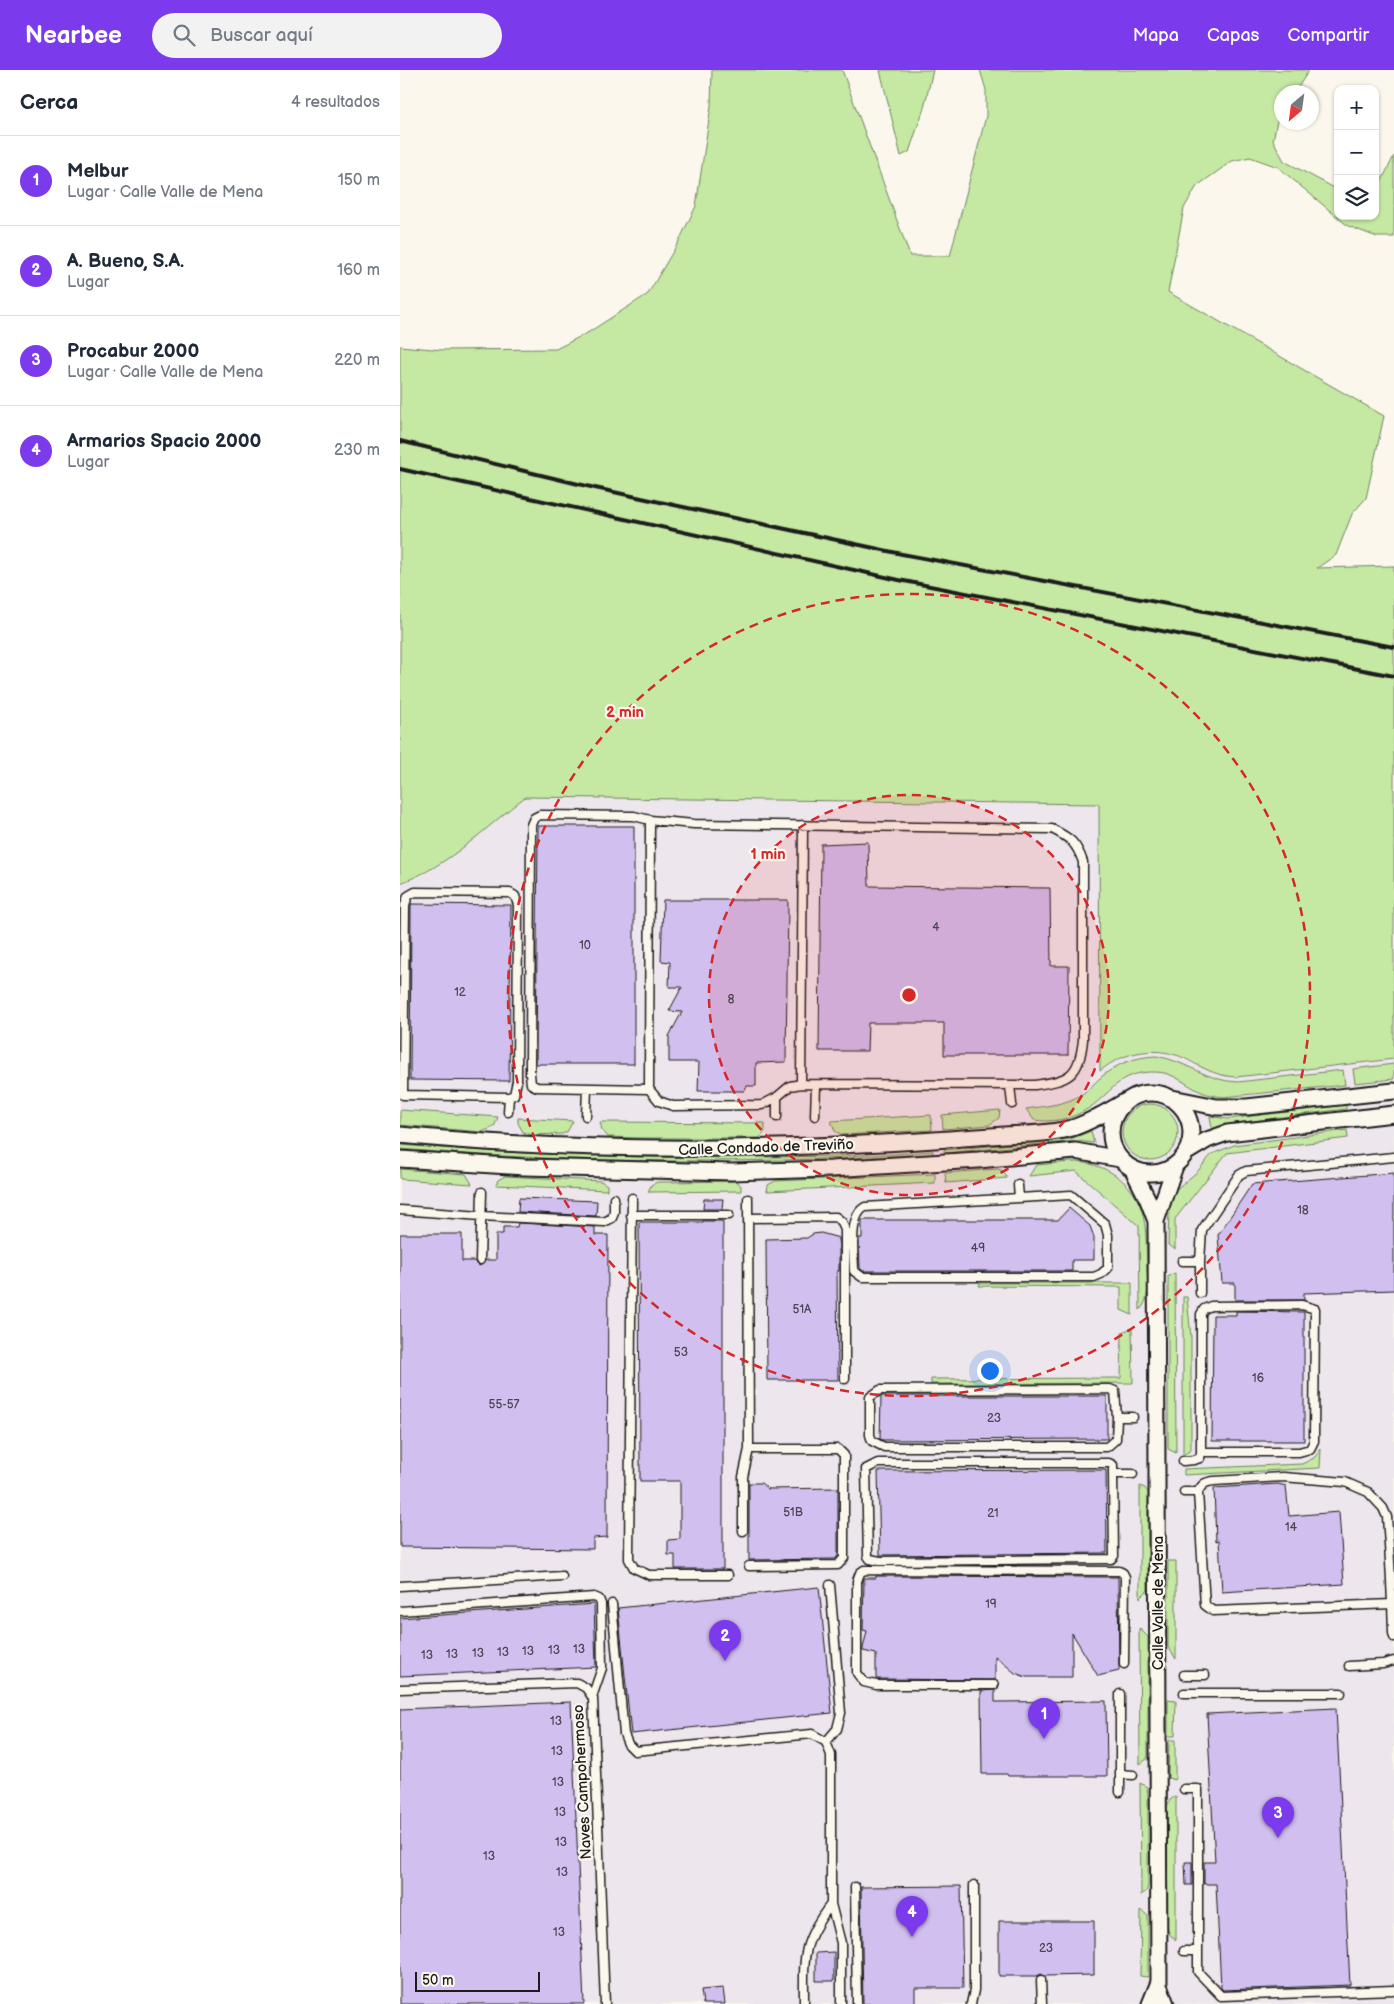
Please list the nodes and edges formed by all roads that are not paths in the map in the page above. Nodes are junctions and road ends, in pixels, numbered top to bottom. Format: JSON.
{"nodes":[{"id":1,"x":650,"y":820,"type":"junction"},
{"id":2,"x":803,"y":825,"type":"junction"},
{"id":3,"x":403,"y":904,"type":"edge"},
{"id":4,"x":801,"y":1084,"type":"junction"},
{"id":5,"x":816,"y":1084,"type":"junction"},
{"id":6,"x":1010,"y":1086,"type":"junction"},
{"id":7,"x":587,"y":1088,"type":"junction"},
{"id":8,"x":649,"y":1089,"type":"junction"},
{"id":9,"x":1394,"y":1090,"type":"edge"},
{"id":10,"x":402,"y":1095,"type":"edge"},
{"id":11,"x":509,"y":1097,"type":"junction"},
{"id":12,"x":777,"y":1097,"type":"junction"},
{"id":13,"x":1171,"y":1097,"type":"junction"},
{"id":14,"x":1126,"y":1101,"type":"junction"},
{"id":15,"x":1012,"y":1104,"type":"dead end"},
{"id":16,"x":508,"y":1112,"type":"dead end"},
{"id":17,"x":1394,"y":1114,"type":"edge"},
{"id":18,"x":586,"y":1116,"type":"dead end"},
{"id":19,"x":777,"y":1116,"type":"dead end"},
{"id":20,"x":815,"y":1116,"type":"dead end"},
{"id":21,"x":400,"y":1135,"type":"edge"},
{"id":22,"x":1187,"y":1152,"type":"junction"},
{"id":23,"x":1394,"y":1157,"type":"edge"},
{"id":24,"x":400,"y":1159,"type":"edge"},
{"id":25,"x":1126,"y":1163,"type":"junction"},
{"id":26,"x":1175,"y":1166,"type":"junction"},
{"id":27,"x":1018,"y":1185,"type":"dead end"},
{"id":28,"x":482,"y":1192,"type":"dead end"},
{"id":29,"x":614,"y":1198,"type":"dead end"},
{"id":30,"x":632,"y":1198,"type":"dead end"},
{"id":31,"x":1019,"y":1198,"type":"junction"},
{"id":32,"x":748,"y":1199,"type":"dead end"},
{"id":33,"x":400,"y":1210,"type":"edge"},
{"id":34,"x":631,"y":1215,"type":"junction"},
{"id":35,"x":728,"y":1215,"type":"dead end"},
{"id":36,"x":481,"y":1216,"type":"junction"},
{"id":37,"x":748,"y":1218,"type":"junction"},
{"id":38,"x":1156,"y":1221,"type":"junction"},
{"id":39,"x":480,"y":1260,"type":"dead end"},
{"id":40,"x":1182,"y":1261,"type":"dead end"},
{"id":41,"x":1200,"y":1261,"type":"junction"},
{"id":42,"x":1200,"y":1292,"type":"dead end"},
{"id":43,"x":845,"y":1378,"type":"dead end"},
{"id":44,"x":1117,"y":1417,"type":"junction"},
{"id":45,"x":1133,"y":1417,"type":"dead end"},
{"id":46,"x":749,"y":1449,"type":"junction"},
{"id":47,"x":1201,"y":1452,"type":"junction"},
{"id":48,"x":1183,"y":1461,"type":"dead end"},
{"id":49,"x":1113,"y":1474,"type":"junction"},
{"id":50,"x":1133,"y":1474,"type":"dead end"},
{"id":51,"x":1184,"y":1492,"type":"dead end"},
{"id":52,"x":1198,"y":1492,"type":"junction"},
{"id":53,"x":743,"y":1531,"type":"dead end"},
{"id":54,"x":749,"y":1566,"type":"dead end"},
{"id":55,"x":728,"y":1575,"type":"dead end"},
{"id":56,"x":562,"y":1576,"type":"dead end"},
{"id":57,"x":830,"y":1585,"type":"dead end"},
{"id":58,"x":400,"y":1586,"type":"edge"},
{"id":59,"x":612,"y":1604,"type":"dead end"},
{"id":60,"x":1392,"y":1604,"type":"junction"},
{"id":61,"x":400,"y":1611,"type":"edge"},
{"id":62,"x":1394,"y":1638,"type":"edge"},
{"id":63,"x":1394,"y":1661,"type":"edge"},
{"id":64,"x":1124,"y":1664,"type":"dead end"},
{"id":65,"x":1349,"y":1666,"type":"dead end"},
{"id":66,"x":1205,"y":1675,"type":"dead end"},
{"id":67,"x":1184,"y":1676,"type":"dead end"},
{"id":68,"x":994,"y":1685,"type":"dead end"},
{"id":69,"x":400,"y":1689,"type":"edge"},
{"id":70,"x":1184,"y":1693,"type":"dead end"},
{"id":71,"x":1340,"y":1693,"type":"dead end"},
{"id":72,"x":1120,"y":1694,"type":"dead end"},
{"id":73,"x":592,"y":1696,"type":"junction"},
{"id":74,"x":826,"y":1742,"type":"junction"},
{"id":75,"x":1120,"y":1774,"type":"junction"},
{"id":76,"x":1133,"y":1775,"type":"dead end"},
{"id":77,"x":1184,"y":1789,"type":"dead end"},
{"id":78,"x":1120,"y":1792,"type":"dead end"},
{"id":79,"x":974,"y":1885,"type":"dead end"},
{"id":80,"x":855,"y":1886,"type":"dead end"},
{"id":81,"x":831,"y":1904,"type":"junction"},
{"id":82,"x":1184,"y":1951,"type":"dead end"},
{"id":83,"x":1198,"y":1951,"type":"junction"},
{"id":84,"x":1041,"y":1980,"type":"dead end"},
{"id":85,"x":1159,"y":1985,"type":"junction"},
{"id":86,"x":1394,"y":1990,"type":"edge"},
{"id":87,"x":605,"y":2004,"type":"edge"},
{"id":88,"x":804,"y":2004,"type":"edge"},
{"id":89,"x":841,"y":2004,"type":"edge"},
{"id":90,"x":857,"y":2004,"type":"edge"},
{"id":91,"x":971,"y":2004,"type":"edge"},
{"id":92,"x":1042,"y":2004,"type":"edge"},
{"id":93,"x":1150,"y":2004,"type":"edge"},
{"id":94,"x":1166,"y":2004,"type":"edge"}],
"edges":[{"from":1,"to":2,"type":"lane"},
{"from":1,"to":7,"type":"lane"},
{"from":1,"to":8,"type":"lane"},
{"from":2,"to":4,"type":"lane"},
{"from":2,"to":6,"type":"lane"},
{"from":3,"to":10,"type":"lane"},
{"from":3,"to":11,"type":"lane"},
{"from":4,"to":5,"type":"lane"},
{"from":4,"to":12,"type":"lane"},
{"from":5,"to":6,"type":"lane"},
{"from":5,"to":20,"type":"lane"},
{"from":6,"to":15,"type":"lane"},
{"from":7,"to":8,"type":"lane"},
{"from":7,"to":18,"type":"lane"},
{"from":8,"to":12,"type":"lane"},
{"from":9,"to":13,"type":"street"},
{"from":10,"to":11,"type":"lane"},
{"from":11,"to":16,"type":"lane"},
{"from":12,"to":19,"type":"lane"},
{"from":13,"to":14,"type":"street"},
{"from":13,"to":22,"type":"street"},
{"from":14,"to":21,"type":"street","name":"Calle Condado de Treviño"},
{"from":14,"to":25,"type":"street"},
{"from":17,"to":22,"type":"street"},
{"from":22,"to":26,"type":"street"},
{"from":23,"to":41,"type":"lane"},
{"from":24,"to":25,"type":"street","name":"Calle Condado de Treviño"},
{"from":25,"to":26,"type":"street"},
{"from":25,"to":38,"type":"street","name":"Calle Valle de Mena"},
{"from":26,"to":38,"type":"street","name":"Calle Valle de Mena"},
{"from":27,"to":31,"type":"lane"},
{"from":28,"to":36,"type":"lane"},
{"from":29,"to":36,"type":"lane"},
{"from":30,"to":34,"type":"lane"},
{"from":31,"to":31,"type":"lane"},
{"from":32,"to":37,"type":"lane"},
{"from":33,"to":36,"type":"lane"},
{"from":34,"to":35,"type":"lane"},
{"from":34,"to":55,"type":"lane"},
{"from":36,"to":39,"type":"lane"},
{"from":37,"to":43,"type":"lane"},
{"from":37,"to":46,"type":"lane"},
{"from":38,"to":85,"type":"street","name":"Calle Valle de Mena"},
{"from":40,"to":41,"type":"lane"},
{"from":41,"to":42,"type":"lane"},
{"from":44,"to":44,"type":"lane"},
{"from":44,"to":45,"type":"lane"},
{"from":46,"to":53,"type":"lane"},
{"from":46,"to":54,"type":"lane"},
{"from":47,"to":47,"type":"lane"},
{"from":47,"to":48,"type":"lane"},
{"from":49,"to":49,"type":"lane"},
{"from":49,"to":50,"type":"lane"},
{"from":51,"to":52,"type":"lane"},
{"from":52,"to":60,"type":"lane"},
{"from":52,"to":60,"type":"lane"},
{"from":56,"to":58,"type":"lane"},
{"from":57,"to":74,"type":"lane"},
{"from":59,"to":74,"type":"lane"},
{"from":60,"to":62,"type":"lane"},
{"from":61,"to":73,"type":"lane"},
{"from":63,"to":65,"type":"lane"},
{"from":64,"to":68,"type":"lane"},
{"from":66,"to":67,"type":"lane"},
{"from":69,"to":73,"type":"lane","name":"Naves Campohermoso"},
{"from":70,"to":71,"type":"lane"},
{"from":72,"to":75,"type":"lane"},
{"from":73,"to":87,"type":"lane","name":"Naves Campohermoso"},
{"from":74,"to":81,"type":"lane"},
{"from":75,"to":76,"type":"lane"},
{"from":75,"to":78,"type":"lane"},
{"from":77,"to":83,"type":"lane"},
{"from":79,"to":91,"type":"lane"},
{"from":80,"to":90,"type":"lane"},
{"from":81,"to":88,"type":"lane"},
{"from":81,"to":89,"type":"lane"},
{"from":82,"to":83,"type":"lane"},
{"from":83,"to":86,"type":"lane"},
{"from":84,"to":92,"type":"lane"},
{"from":85,"to":93,"type":"street","name":"Calle Valle de Mena"},
{"from":85,"to":94,"type":"street","name":"Calle Valle de Mena"}]}
